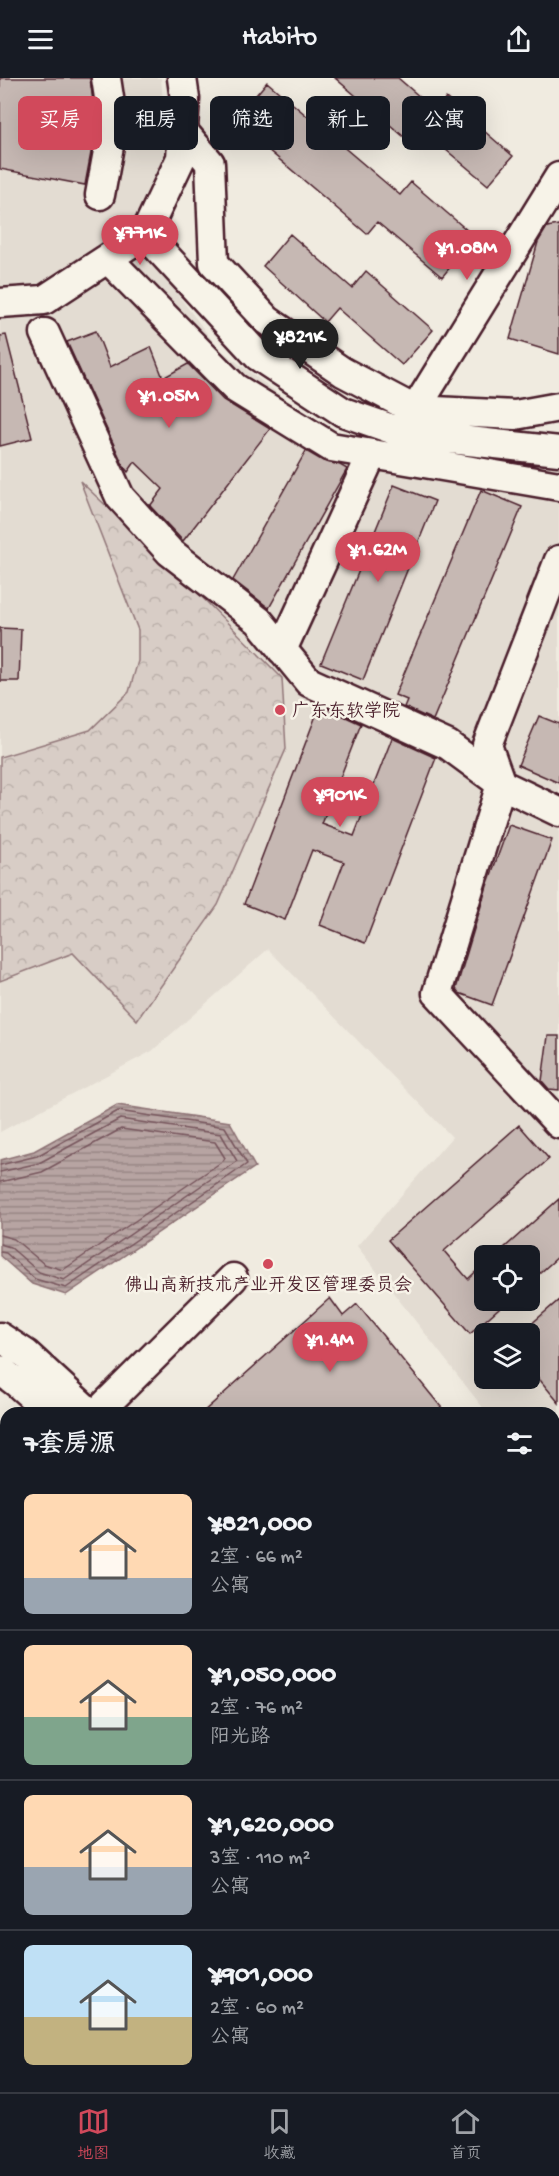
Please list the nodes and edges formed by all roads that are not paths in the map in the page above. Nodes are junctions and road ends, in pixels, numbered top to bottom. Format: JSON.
{"nodes":[{"id":1,"x":106,"y":78,"type":"edge"},
{"id":2,"x":182,"y":78,"type":"edge"},
{"id":3,"x":185,"y":96,"type":"edge"},
{"id":4,"x":198,"y":149,"type":"edge"},
{"id":5,"x":182,"y":150,"type":"edge"},
{"id":6,"x":559,"y":177,"type":"edge"},
{"id":7,"x":100,"y":195,"type":"dead end"},
{"id":8,"x":145,"y":234,"type":"junction"},
{"id":9,"x":108,"y":260,"type":"junction"},
{"id":10,"x":0,"y":303,"type":"edge"},
{"id":11,"x":45,"y":333,"type":"dead end"},
{"id":12,"x":559,"y":407,"type":"edge"},
{"id":13,"x":416,"y":410,"type":"junction"},
{"id":14,"x":559,"y":451,"type":"edge"},
{"id":15,"x":372,"y":454,"type":"junction"},
{"id":16,"x":559,"y":486,"type":"edge"},
{"id":17,"x":559,"y":560,"type":"edge"},
{"id":18,"x":282,"y":650,"type":"junction"},
{"id":19,"x":501,"y":784,"type":"junction"},
{"id":20,"x":559,"y":812,"type":"edge"},
{"id":21,"x":559,"y":1125,"type":"edge"},
{"id":22,"x":233,"y":1278,"type":"dead end"},
{"id":23,"x":0,"y":1337,"type":"edge"},
{"id":24,"x":0,"y":1370,"type":"edge"},
{"id":25,"x":44,"y":1407,"type":"edge"},
{"id":26,"x":83,"y":1407,"type":"edge"},
{"id":27,"x":104,"y":1407,"type":"edge"}],
"edges":[{"from":1,"to":7,"type":"street"},
{"from":2,"to":3,"type":"street"},
{"from":4,"to":13,"type":"street"},
{"from":5,"to":8,"type":"street"},
{"from":6,"to":13,"type":"street"},
{"from":8,"to":9,"type":"street"},
{"from":8,"to":14,"type":"street"},
{"from":9,"to":10,"type":"street"},
{"from":9,"to":15,"type":"street"},
{"from":11,"to":18,"type":"street"},
{"from":12,"to":13,"type":"street"},
{"from":15,"to":16,"type":"street"},
{"from":15,"to":18,"type":"street"},
{"from":17,"to":19,"type":"street"},
{"from":18,"to":19,"type":"street"},
{"from":19,"to":20,"type":"street"},
{"from":19,"to":21,"type":"street"},
{"from":22,"to":27,"type":"street"},
{"from":23,"to":26,"type":"street"},
{"from":24,"to":25,"type":"street"}]}
